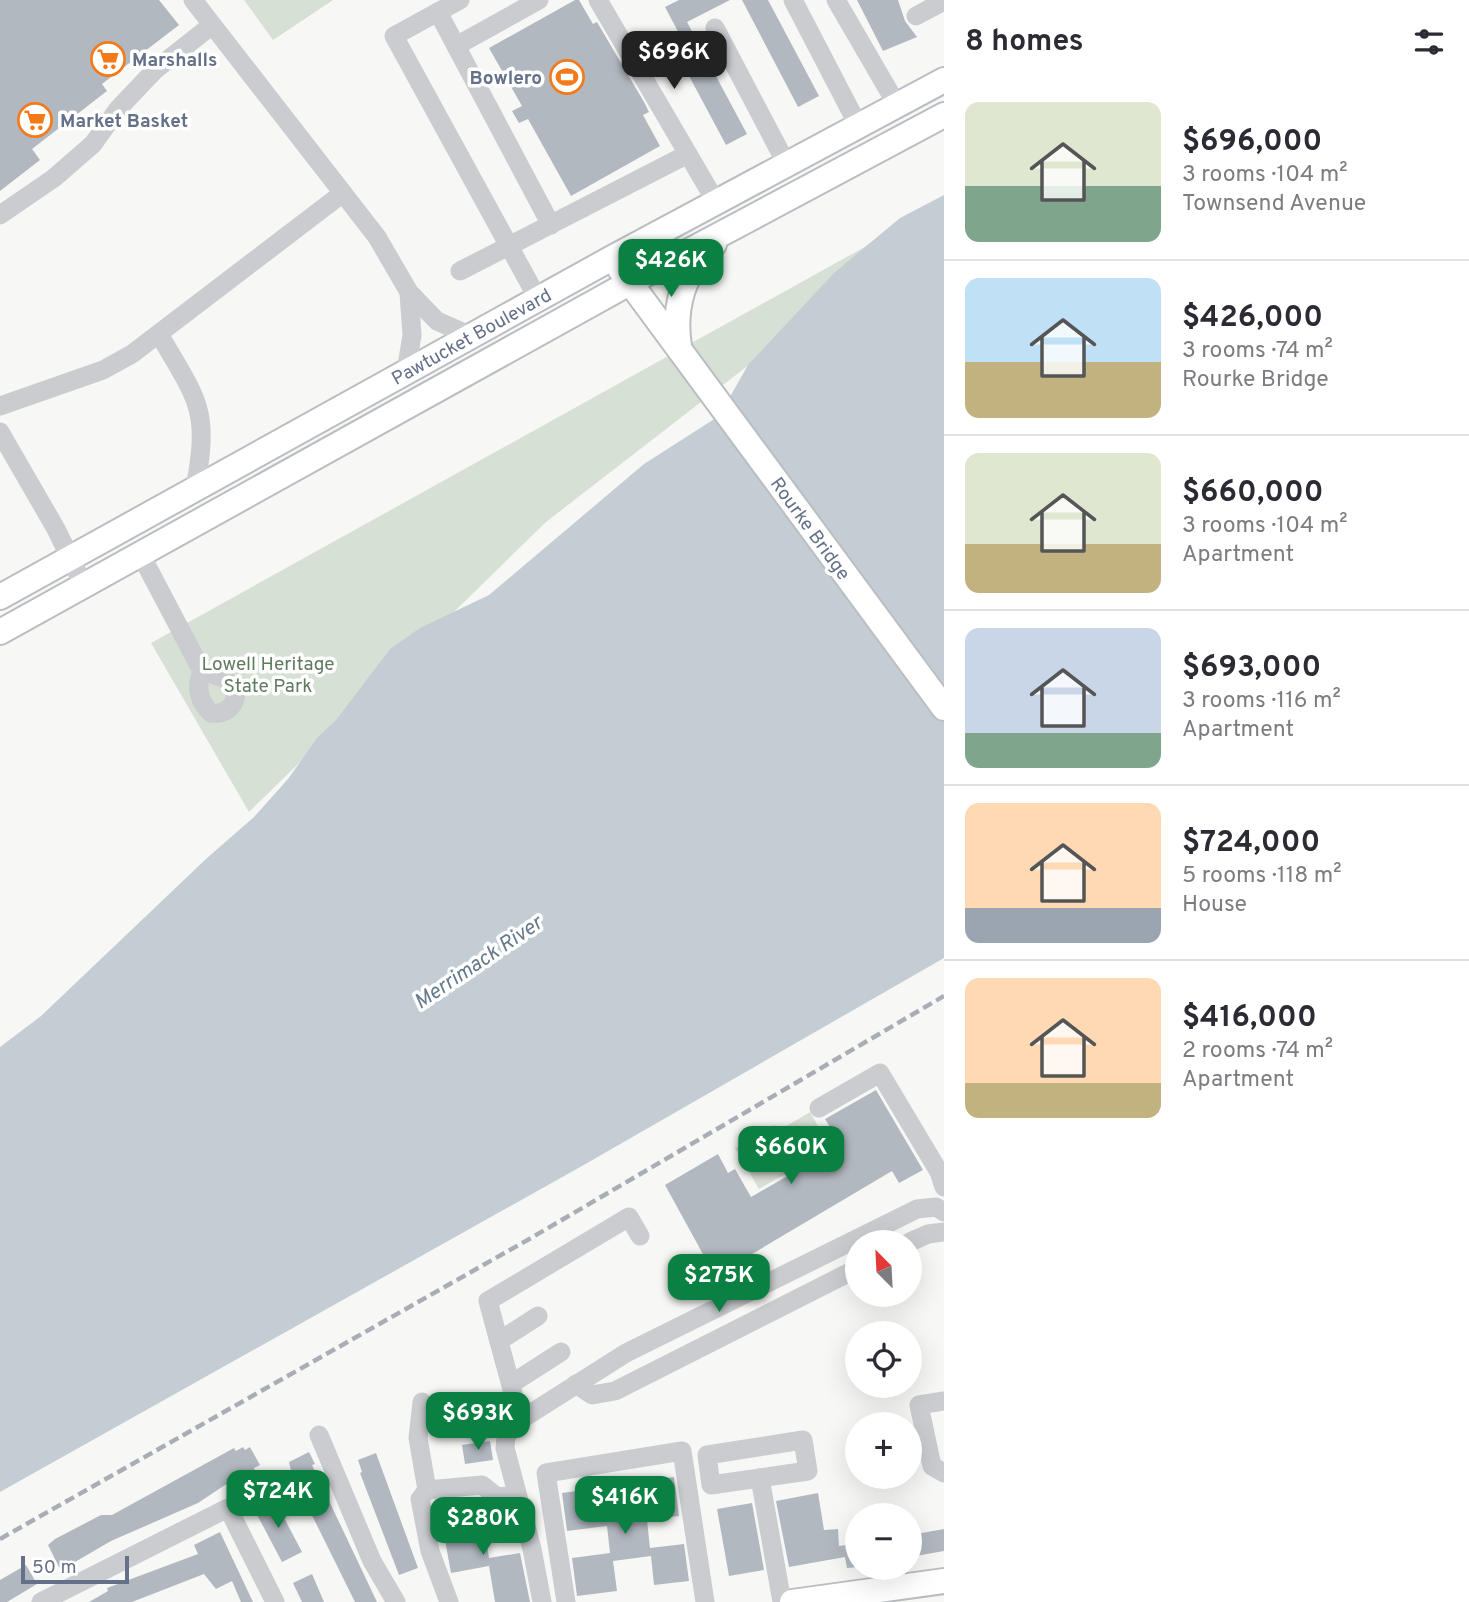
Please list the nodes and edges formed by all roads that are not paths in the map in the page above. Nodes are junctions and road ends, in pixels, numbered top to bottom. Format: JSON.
{"nodes":[{"id":1,"x":194,"y":0,"type":"edge"},
{"id":2,"x":460,"y":0,"type":"edge"},
{"id":3,"x":538,"y":0,"type":"edge"},
{"id":4,"x":598,"y":0,"type":"edge"},
{"id":5,"x":793,"y":0,"type":"edge"},
{"id":6,"x":836,"y":0,"type":"edge"},
{"id":7,"x":944,"y":1,"type":"edge"},
{"id":8,"x":438,"y":12,"type":"junction"},
{"id":9,"x":916,"y":16,"type":"dead end"},
{"id":10,"x":212,"y":25,"type":"junction"},
{"id":11,"x":715,"y":28,"type":"dead end"},
{"id":12,"x":456,"y":46,"type":"junction"},
{"id":13,"x":944,"y":80,"type":"edge"},
{"id":14,"x":897,"y":105,"type":"junction"},
{"id":15,"x":944,"y":114,"type":"edge"},
{"id":16,"x":858,"y":125,"type":"junction"},
{"id":17,"x":688,"y":154,"type":"junction"},
{"id":18,"x":786,"y":163,"type":"junction"},
{"id":19,"x":343,"y":193,"type":"junction"},
{"id":20,"x":716,"y":202,"type":"junction"},
{"id":21,"x":0,"y":215,"type":"edge"},
{"id":22,"x":748,"y":219,"type":"junction"},
{"id":23,"x":551,"y":225,"type":"junction"},
{"id":24,"x":509,"y":247,"type":"junction"},
{"id":25,"x":612,"y":258,"type":"junction"},
{"id":26,"x":460,"y":271,"type":"dead end"},
{"id":27,"x":631,"y":282,"type":"junction"},
{"id":28,"x":409,"y":292,"type":"junction"},
{"id":29,"x":538,"y":299,"type":"junction"},
{"id":30,"x":159,"y":334,"type":"junction"},
{"id":31,"x":471,"y":337,"type":"junction"},
{"id":32,"x":686,"y":357,"type":"junction"},
{"id":33,"x":406,"y":372,"type":"junction"},
{"id":34,"x":0,"y":407,"type":"edge"},
{"id":35,"x":0,"y":432,"type":"edge"},
{"id":36,"x":195,"y":488,"type":"junction"},
{"id":37,"x":141,"y":555,"type":"junction"},
{"id":38,"x":69,"y":559,"type":"junction"},
{"id":39,"x":84,"y":586,"type":"junction"},
{"id":40,"x":0,"y":597,"type":"edge"},
{"id":41,"x":0,"y":632,"type":"edge"},
{"id":42,"x":202,"y":671,"type":"dead end"},
{"id":43,"x":944,"y":708,"type":"edge"},
{"id":44,"x":819,"y":1108,"type":"dead end"},
{"id":45,"x":944,"y":1187,"type":"edge"},
{"id":46,"x":941,"y":1204,"type":"edge"},
{"id":47,"x":944,"y":1232,"type":"edge"},
{"id":48,"x":640,"y":1236,"type":"dead end"},
{"id":49,"x":922,"y":1237,"type":"edge"},
{"id":50,"x":845,"y":1275,"type":"edge"},
{"id":51,"x":538,"y":1316,"type":"dead end"},
{"id":52,"x":499,"y":1341,"type":"junction"},
{"id":53,"x":561,"y":1352,"type":"dead end"},
{"id":54,"x":510,"y":1384,"type":"junction"},
{"id":55,"x":576,"y":1384,"type":"junction"},
{"id":56,"x":944,"y":1401,"type":"edge"},
{"id":57,"x":422,"y":1402,"type":"dead end"},
{"id":58,"x":520,"y":1419,"type":"junction"},
{"id":59,"x":319,"y":1435,"type":"dead end"},
{"id":60,"x":944,"y":1473,"type":"edge"},
{"id":61,"x":760,"y":1478,"type":"junction"},
{"id":62,"x":427,"y":1490,"type":"junction"},
{"id":63,"x":517,"y":1495,"type":"junction"},
{"id":64,"x":944,"y":1581,"type":"edge"},
{"id":65,"x":913,"y":1594,"type":"edge"},
{"id":66,"x":41,"y":1602,"type":"edge"},
{"id":67,"x":275,"y":1602,"type":"edge"},
{"id":68,"x":397,"y":1602,"type":"edge"},
{"id":69,"x":449,"y":1602,"type":"edge"},
{"id":70,"x":542,"y":1602,"type":"edge"},
{"id":71,"x":566,"y":1602,"type":"edge"},
{"id":72,"x":705,"y":1602,"type":"edge"},
{"id":73,"x":782,"y":1602,"type":"edge"},
{"id":74,"x":792,"y":1602,"type":"edge"}],
"edges":[{"from":1,"to":10,"type":"street"},
{"from":2,"to":8,"type":"street"},
{"from":3,"to":12,"type":"street"},
{"from":4,"to":17,"type":"street"},
{"from":5,"to":16,"type":"street"},
{"from":6,"to":14,"type":"street"},
{"from":7,"to":9,"type":"street"},
{"from":8,"to":12,"type":"street"},
{"from":8,"to":24,"type":"street"},
{"from":10,"to":19,"type":"street"},
{"from":10,"to":21,"type":"street"},
{"from":11,"to":18,"type":"street"},
{"from":12,"to":23,"type":"street"},
{"from":13,"to":14,"type":"main road","name":"Pawtucket Boulevard"},
{"from":14,"to":16,"type":"main road","name":"Pawtucket Boulevard"},
{"from":15,"to":22,"type":"main road","name":"Pawtucket Boulevard"},
{"from":16,"to":18,"type":"main road","name":"Pawtucket Boulevard"},
{"from":17,"to":20,"type":"street"},
{"from":17,"to":23,"type":"street"},
{"from":18,"to":20,"type":"main road","name":"Pawtucket Boulevard"},
{"from":19,"to":28,"type":"street"},
{"from":19,"to":30,"type":"street"},
{"from":20,"to":25,"type":"main road","name":"Pawtucket Boulevard"},
{"from":22,"to":27,"type":"main road","name":"Pawtucket Boulevard"},
{"from":22,"to":32,"type":"main road"},
{"from":23,"to":24,"type":"street"},
{"from":24,"to":26,"type":"street"},
{"from":24,"to":29,"type":"street"},
{"from":25,"to":27,"type":"main road","name":"Rourke Bridge"},
{"from":25,"to":29,"type":"main road","name":"Pawtucket Boulevard"},
{"from":27,"to":32,"type":"main road","name":"Rourke Bridge"},
{"from":27,"to":37,"type":"main road","name":"Pawtucket Boulevard"},
{"from":28,"to":31,"type":"street"},
{"from":28,"to":33,"type":"street"},
{"from":29,"to":31,"type":"main road","name":"Pawtucket Boulevard"},
{"from":30,"to":34,"type":"street"},
{"from":30,"to":36,"type":"street"},
{"from":31,"to":33,"type":"main road","name":"Pawtucket Boulevard"},
{"from":32,"to":43,"type":"main road","name":"Rourke Bridge"},
{"from":33,"to":36,"type":"main road","name":"Pawtucket Boulevard"},
{"from":35,"to":38,"type":"street"},
{"from":36,"to":38,"type":"main road","name":"Pawtucket Boulevard"},
{"from":37,"to":39,"type":"main road","name":"Pawtucket Boulevard"},
{"from":37,"to":42,"type":"street"},
{"from":38,"to":39,"type":"street"},
{"from":38,"to":40,"type":"main road","name":"Pawtucket Boulevard"},
{"from":39,"to":41,"type":"main road","name":"Pawtucket Boulevard"},
{"from":44,"to":45,"type":"street"},
{"from":46,"to":55,"type":"street"},
{"from":47,"to":49,"type":"street"},
{"from":48,"to":52,"type":"street"},
{"from":50,"to":55,"type":"street"},
{"from":51,"to":52,"type":"street"},
{"from":52,"to":54,"type":"street"},
{"from":53,"to":54,"type":"street"},
{"from":54,"to":58,"type":"street"},
{"from":55,"to":58,"type":"street"},
{"from":56,"to":60,"type":"street"},
{"from":57,"to":62,"type":"street"},
{"from":58,"to":63,"type":"street"},
{"from":59,"to":68,"type":"street"},
{"from":61,"to":61,"type":"street"},
{"from":61,"to":73,"type":"street"},
{"from":62,"to":63,"type":"street"},
{"from":62,"to":69,"type":"street"},
{"from":63,"to":70,"type":"street"},
{"from":64,"to":65,"type":"main road"},
{"from":65,"to":74,"type":"main road"},
{"from":66,"to":67,"type":"street"},
{"from":71,"to":72,"type":"street"}]}
